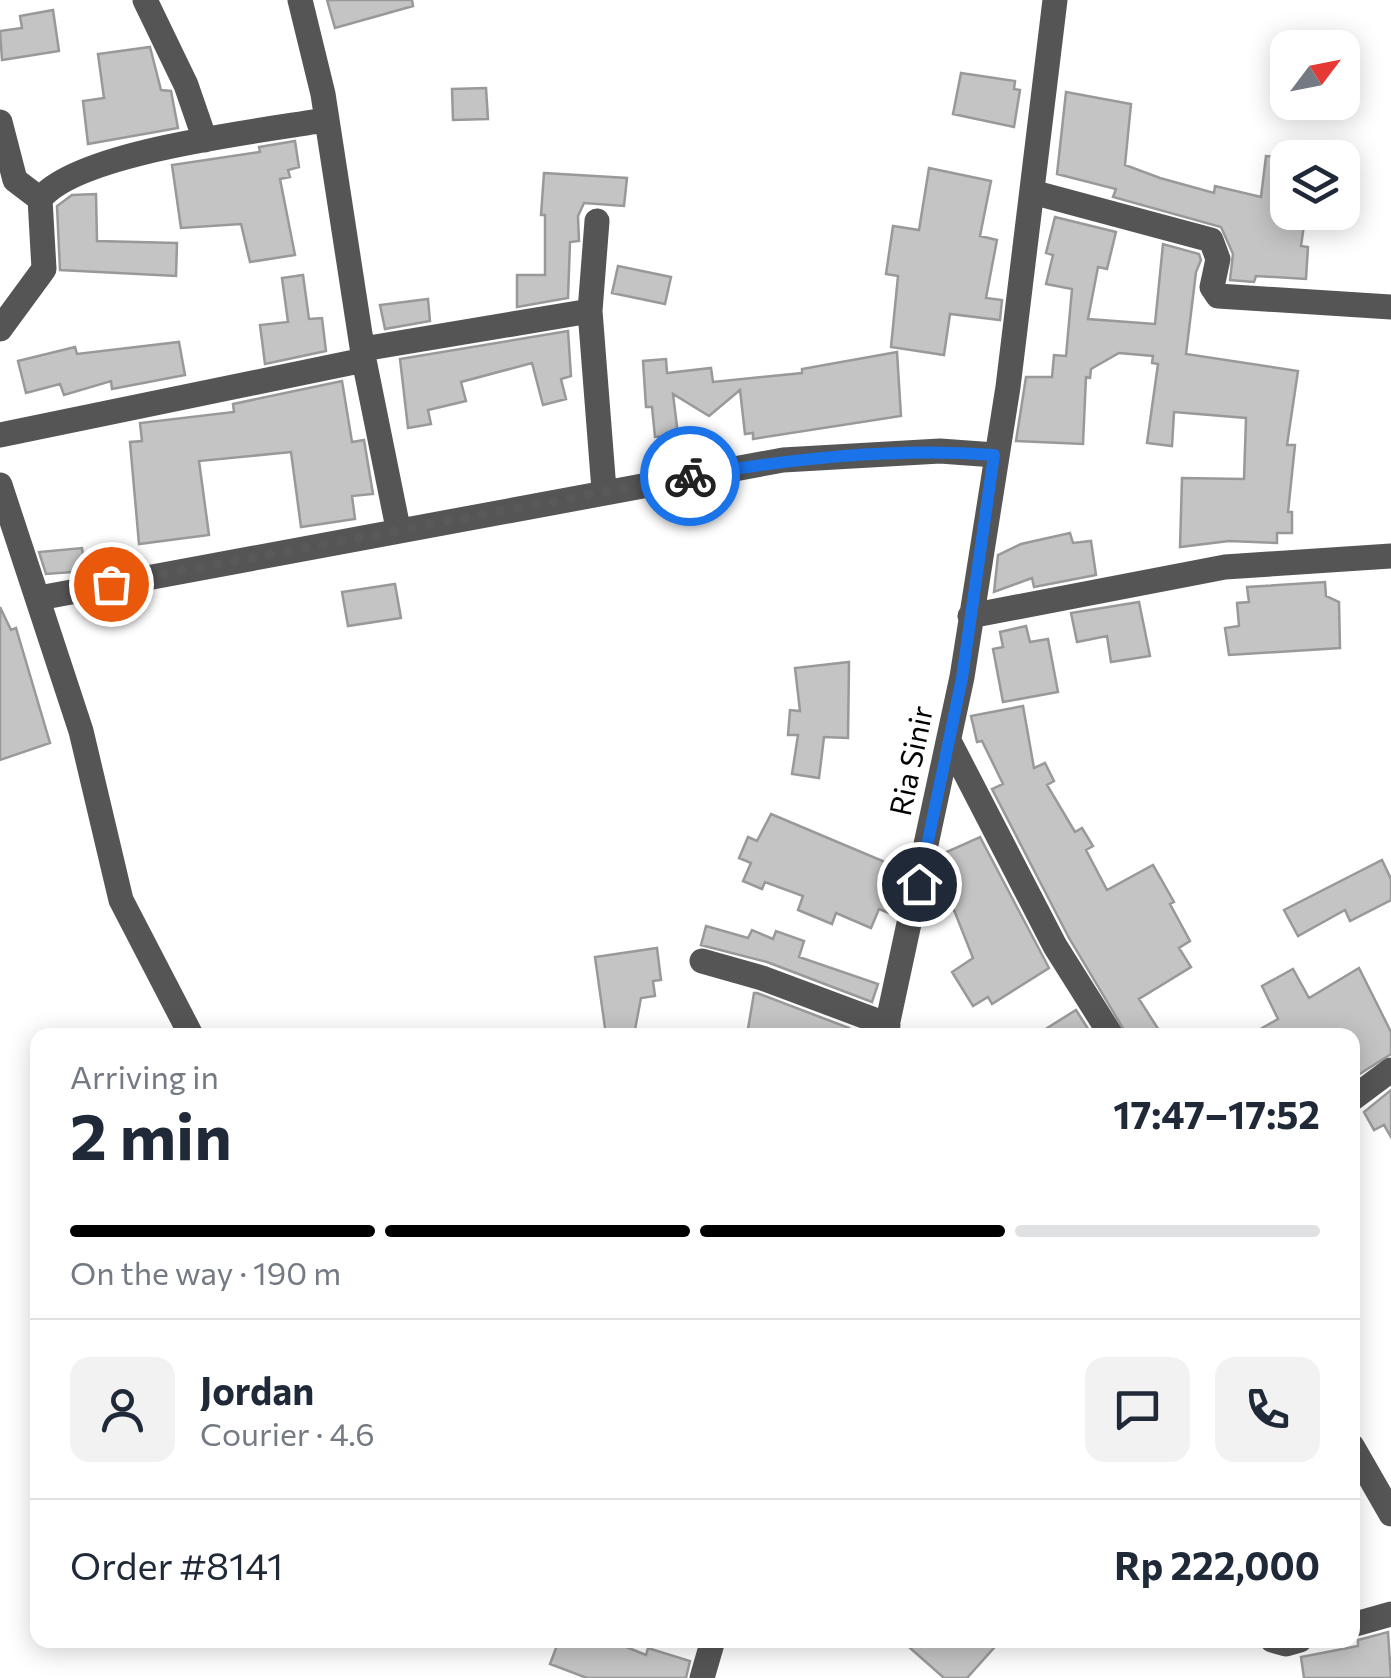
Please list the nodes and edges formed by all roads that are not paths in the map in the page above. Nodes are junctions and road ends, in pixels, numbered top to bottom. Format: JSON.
{"nodes":[{"id":1,"x":146,"y":0,"type":"edge"},
{"id":2,"x":300,"y":0,"type":"edge"},
{"id":3,"x":1055,"y":0,"type":"edge"},
{"id":4,"x":325,"y":120,"type":"junction"},
{"id":5,"x":0,"y":122,"type":"edge"},
{"id":6,"x":206,"y":140,"type":"junction"},
{"id":7,"x":1032,"y":192,"type":"junction"},
{"id":8,"x":40,"y":200,"type":"junction"},
{"id":9,"x":597,"y":221,"type":"dead end"},
{"id":10,"x":1391,"y":308,"type":"edge"},
{"id":11,"x":590,"y":312,"type":"junction"},
{"id":12,"x":0,"y":329,"type":"edge"},
{"id":13,"x":364,"y":354,"type":"junction"},
{"id":14,"x":0,"y":435,"type":"edge"},
{"id":15,"x":994,"y":455,"type":"junction"},
{"id":16,"x":0,"y":485,"type":"edge"},
{"id":17,"x":604,"y":490,"type":"junction"},
{"id":18,"x":398,"y":528,"type":"junction"},
{"id":19,"x":1391,"y":556,"type":"edge"},
{"id":20,"x":39,"y":598,"type":"junction"},
{"id":21,"x":970,"y":616,"type":"junction"},
{"id":22,"x":950,"y":742,"type":"junction"},
{"id":23,"x":702,"y":962,"type":"dead end"},
{"id":24,"x":187,"y":1028,"type":"edge"},
{"id":25,"x":882,"y":1028,"type":"edge"},
{"id":26,"x":887,"y":1028,"type":"edge"},
{"id":27,"x":1107,"y":1028,"type":"edge"},
{"id":28,"x":1391,"y":1070,"type":"edge"},
{"id":29,"x":1360,"y":1094,"type":"edge"},
{"id":30,"x":1360,"y":1460,"type":"edge"},
{"id":31,"x":1391,"y":1514,"type":"edge"},
{"id":32,"x":1391,"y":1614,"type":"edge"},
{"id":33,"x":1360,"y":1623,"type":"edge"},
{"id":34,"x":711,"y":1648,"type":"edge"},
{"id":35,"x":702,"y":1678,"type":"edge"}],
"edges":[{"from":1,"to":6,"type":"street"},
{"from":2,"to":4,"type":"street"},
{"from":3,"to":7,"type":"street","name":"Ria Sinir"},
{"from":4,"to":6,"type":"street"},
{"from":4,"to":13,"type":"street"},
{"from":5,"to":8,"type":"street"},
{"from":6,"to":8,"type":"street"},
{"from":7,"to":10,"type":"street"},
{"from":7,"to":15,"type":"street","name":"Ria Sinir"},
{"from":8,"to":12,"type":"street"},
{"from":9,"to":11,"type":"street"},
{"from":11,"to":13,"type":"street"},
{"from":11,"to":17,"type":"street"},
{"from":13,"to":14,"type":"street"},
{"from":13,"to":18,"type":"street"},
{"from":15,"to":17,"type":"street"},
{"from":15,"to":21,"type":"street","name":"Ria Sinir"},
{"from":16,"to":20,"type":"street"},
{"from":17,"to":18,"type":"street"},
{"from":18,"to":20,"type":"street"},
{"from":19,"to":21,"type":"street"},
{"from":20,"to":24,"type":"street"},
{"from":21,"to":22,"type":"street","name":"Ria Sinir"},
{"from":22,"to":26,"type":"street","name":"Ria Sinir"},
{"from":22,"to":27,"type":"street"},
{"from":23,"to":25,"type":"street"},
{"from":28,"to":29,"type":"street"},
{"from":30,"to":31,"type":"street"},
{"from":32,"to":33,"type":"street"},
{"from":34,"to":35,"type":"street"}]}
